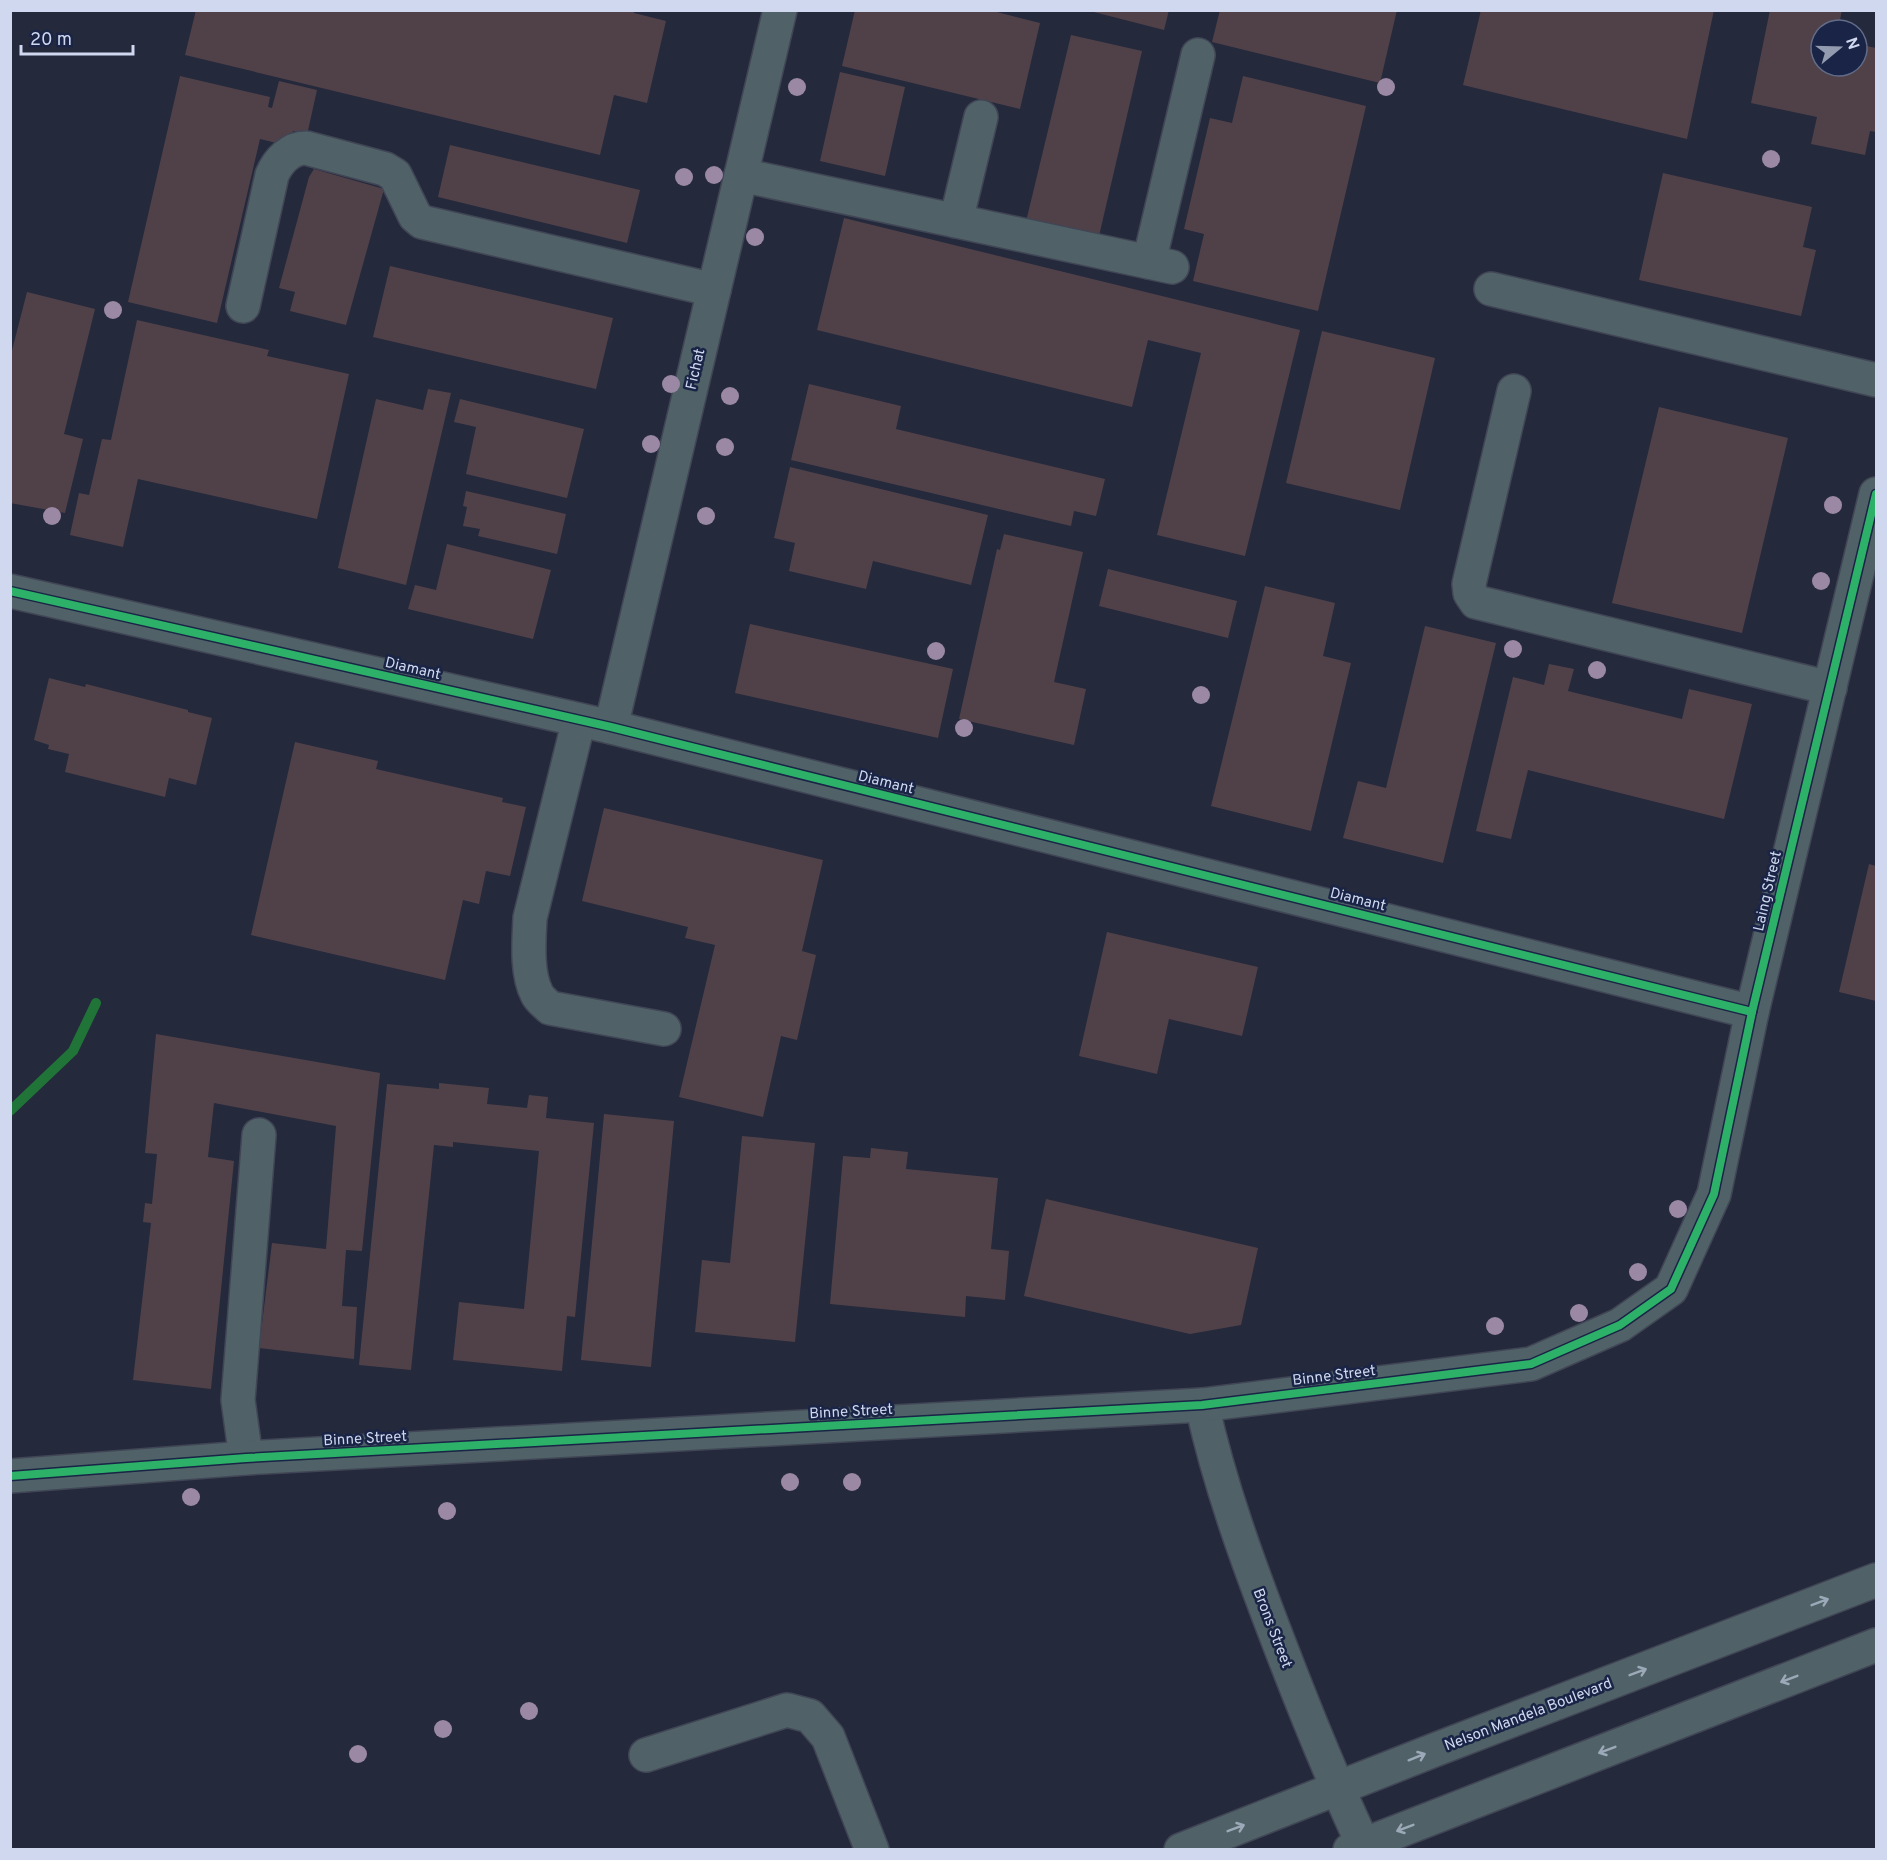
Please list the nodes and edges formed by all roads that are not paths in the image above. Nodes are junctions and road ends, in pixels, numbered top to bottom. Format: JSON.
{"nodes":[{"id":1,"x":780,"y":10,"type":"edge"},
{"id":2,"x":1198,"y":55,"type":"dead end"},
{"id":3,"x":981,"y":117,"type":"dead end"},
{"id":4,"x":741,"y":175,"type":"junction"},
{"id":5,"x":956,"y":221,"type":"junction"},
{"id":6,"x":1491,"y":289,"type":"dead end"},
{"id":7,"x":714,"y":290,"type":"junction"},
{"id":8,"x":243,"y":306,"type":"dead end"},
{"id":9,"x":1876,"y":380,"type":"edge"},
{"id":10,"x":1514,"y":391,"type":"dead end"},
{"id":11,"x":1876,"y":494,"type":"edge"},
{"id":12,"x":1872,"y":531,"type":"edge"},
{"id":13,"x":10,"y":591,"type":"edge"},
{"id":14,"x":1830,"y":688,"type":"junction"},
{"id":15,"x":579,"y":720,"type":"junction"},
{"id":16,"x":611,"y":727,"type":"junction"},
{"id":17,"x":1752,"y":1012,"type":"junction"},
{"id":18,"x":664,"y":1029,"type":"dead end"},
{"id":19,"x":259,"y":1135,"type":"dead end"},
{"id":20,"x":1671,"y":1288,"type":"joint"},
{"id":21,"x":1202,"y":1405,"type":"junction"},
{"id":22,"x":246,"y":1458,"type":"junction"},
{"id":23,"x":10,"y":1476,"type":"edge"},
{"id":24,"x":1876,"y":1580,"type":"edge"},
{"id":25,"x":1876,"y":1645,"type":"edge"},
{"id":26,"x":646,"y":1755,"type":"dead end"},
{"id":27,"x":1337,"y":1789,"type":"junction"},
{"id":28,"x":1356,"y":1847,"type":"edge"},
{"id":29,"x":872,"y":1850,"type":"edge"},
{"id":30,"x":1181,"y":1850,"type":"edge"}],
"edges":[{"from":1,"to":4,"type":"street","name":"Fichat"},
{"from":2,"to":5,"type":"street"},
{"from":3,"to":5,"type":"street"},
{"from":4,"to":5,"type":"street"},
{"from":4,"to":7,"type":"street","name":"Fichat"},
{"from":6,"to":9,"type":"street"},
{"from":7,"to":8,"type":"street"},
{"from":7,"to":16,"type":"street","name":"Fichat"},
{"from":10,"to":14,"type":"street"},
{"from":11,"to":12,"type":"street","name":"Laing Street"},
{"from":12,"to":14,"type":"street","name":"Laing Street"},
{"from":13,"to":15,"type":"street","name":"Diamant"},
{"from":14,"to":17,"type":"street","name":"Laing Street"},
{"from":15,"to":16,"type":"street","name":"Diamant"},
{"from":15,"to":18,"type":"street"},
{"from":16,"to":17,"type":"street","name":"Diamant"},
{"from":17,"to":20,"type":"street","name":"Laing Street"},
{"from":19,"to":22,"type":"street"},
{"from":20,"to":21,"type":"street","name":"Binne Street"},
{"from":21,"to":22,"type":"street","name":"Binne Street"},
{"from":21,"to":27,"type":"street","name":"Brons Street"},
{"from":22,"to":23,"type":"street","name":"Binne Street"},
{"from":27,"to":24,"type":"street","name":"Nelson Mandela Boulevard","one_way":true},
{"from":25,"to":28,"type":"street","one_way":true},
{"from":26,"to":29,"type":"street"},
{"from":27,"to":28,"type":"street","name":"Brons Street"},
{"from":30,"to":27,"type":"street","name":"Nelson Mandela Boulevard","one_way":true}]}
